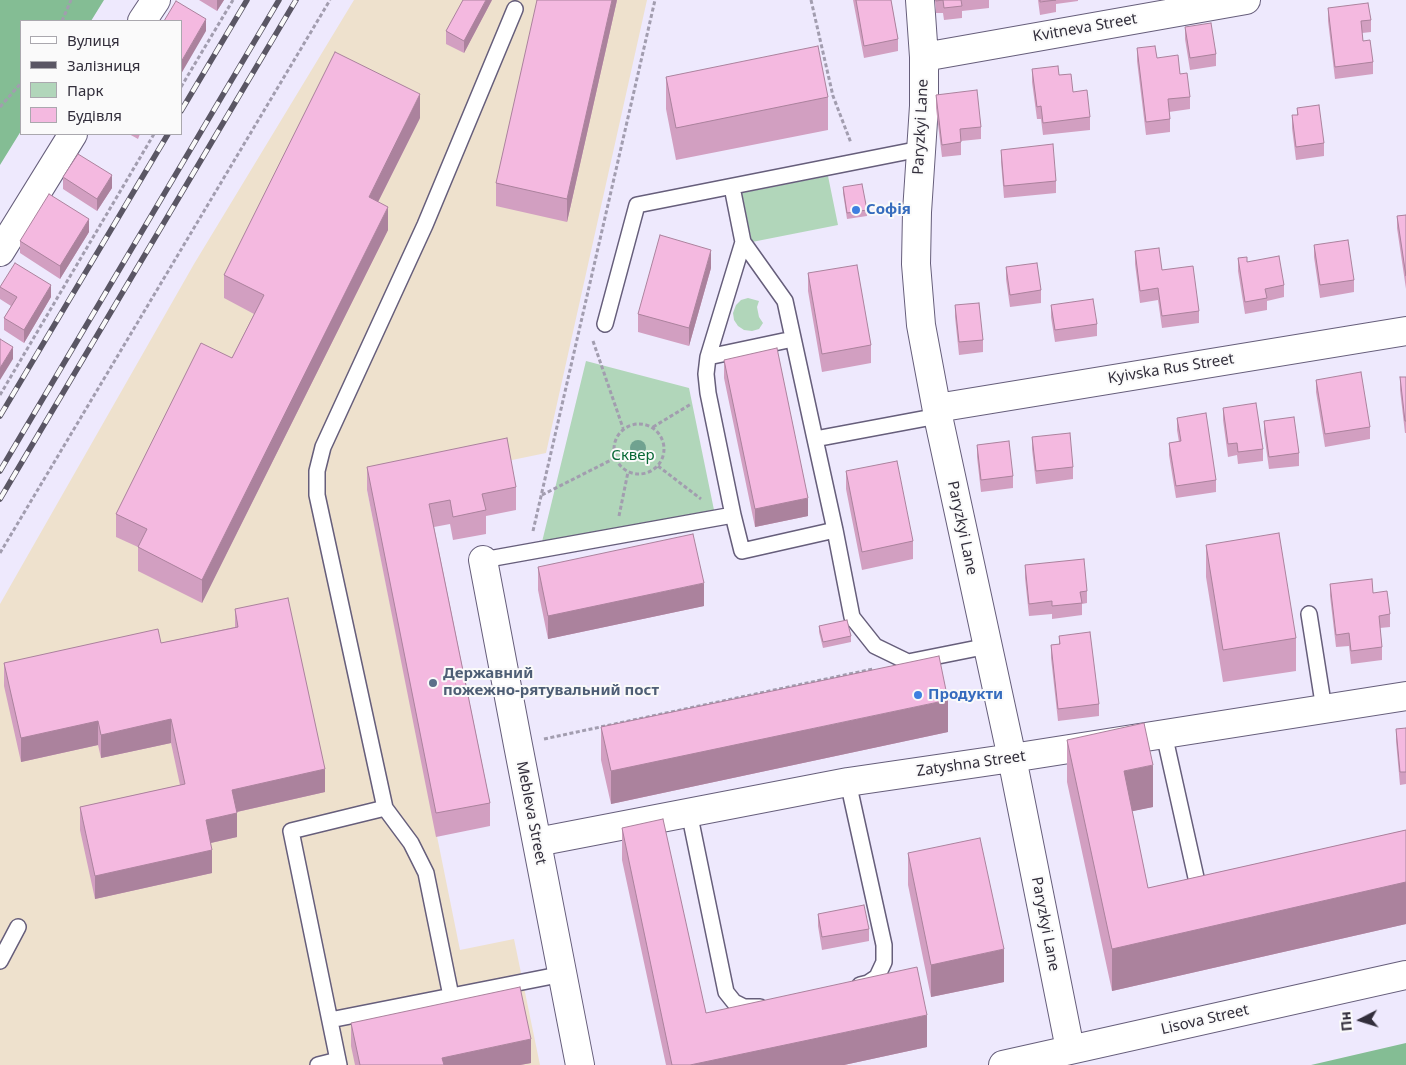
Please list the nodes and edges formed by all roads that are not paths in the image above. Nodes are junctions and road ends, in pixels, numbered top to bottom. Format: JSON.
{"nodes":[{"id":1,"x":156,"y":0,"type":"edge"},
{"id":2,"x":920,"y":0,"type":"edge"},
{"id":3,"x":1246,"y":0,"type":"edge"},
{"id":4,"x":515,"y":9,"type":"dead end"},
{"id":5,"x":143,"y":20,"type":"edge"},
{"id":6,"x":924,"y":57,"type":"junction"},
{"id":7,"x":72,"y":135,"type":"edge"},
{"id":8,"x":920,"y":149,"type":"junction"},
{"id":9,"x":732,"y":187,"type":"junction"},
{"id":10,"x":742,"y":242,"type":"junction"},
{"id":11,"x":0,"y":252,"type":"edge"},
{"id":12,"x":605,"y":324,"type":"dead end"},
{"id":13,"x":1406,"y":331,"type":"edge"},
{"id":14,"x":794,"y":339,"type":"junction"},
{"id":15,"x":708,"y":357,"type":"junction"},
{"id":16,"x":938,"y":412,"type":"junction"},
{"id":17,"x":815,"y":439,"type":"junction"},
{"id":18,"x":728,"y":516,"type":"junction"},
{"id":19,"x":835,"y":530,"type":"junction"},
{"id":20,"x":484,"y":560,"type":"joint"},
{"id":21,"x":1309,"y":614,"type":"dead end"},
{"id":22,"x":988,"y":646,"type":"junction"},
{"id":23,"x":1406,"y":696,"type":"edge"},
{"id":24,"x":1324,"y":708,"type":"junction"},
{"id":25,"x":1164,"y":734,"type":"junction"},
{"id":26,"x":1012,"y":758,"type":"junction"},
{"id":27,"x":848,"y":782,"type":"junction"},
{"id":28,"x":385,"y":808,"type":"junction"},
{"id":29,"x":690,"y":812,"type":"junction"},
{"id":30,"x":537,"y":842,"type":"junction"},
{"id":31,"x":1218,"y":887,"type":"edge"},
{"id":32,"x":1199,"y":891,"type":"junction"},
{"id":33,"x":1182,"y":895,"type":"edge"},
{"id":34,"x":18,"y":927,"type":"dead end"},
{"id":35,"x":0,"y":961,"type":"edge"},
{"id":36,"x":563,"y":974,"type":"junction"},
{"id":37,"x":1406,"y":975,"type":"edge"},
{"id":38,"x":849,"y":987,"type":"edge"},
{"id":39,"x":451,"y":996,"type":"junction"},
{"id":40,"x":776,"y":1004,"type":"edge"},
{"id":41,"x":330,"y":1020,"type":"junction"},
{"id":42,"x":1070,"y":1049,"type":"junction"},
{"id":43,"x":339,"y":1063,"type":"edge"},
{"id":44,"x":318,"y":1065,"type":"edge"},
{"id":45,"x":580,"y":1065,"type":"edge"},
{"id":46,"x":1004,"y":1065,"type":"edge"}],
"edges":[{"from":1,"to":5,"type":"street"},
{"from":2,"to":6,"type":"street","name":"Paryzkyi Lane"},
{"from":3,"to":6,"type":"street","name":"Kvitneva Street"},
{"from":4,"to":28,"type":"lane"},
{"from":6,"to":8,"type":"street","name":"Paryzkyi Lane"},
{"from":7,"to":11,"type":"street"},
{"from":8,"to":9,"type":"lane"},
{"from":8,"to":16,"type":"street","name":"Paryzkyi Lane"},
{"from":9,"to":10,"type":"lane"},
{"from":9,"to":12,"type":"lane"},
{"from":10,"to":14,"type":"lane"},
{"from":10,"to":15,"type":"lane"},
{"from":13,"to":16,"type":"street","name":"Kyivska Rus Street"},
{"from":14,"to":15,"type":"lane"},
{"from":14,"to":17,"type":"lane"},
{"from":15,"to":18,"type":"lane"},
{"from":16,"to":17,"type":"lane"},
{"from":16,"to":22,"type":"street","name":"Paryzkyi Lane"},
{"from":17,"to":19,"type":"lane"},
{"from":18,"to":19,"type":"lane"},
{"from":18,"to":20,"type":"lane"},
{"from":19,"to":22,"type":"lane"},
{"from":20,"to":30,"type":"street","name":"Mebleva Street"},
{"from":21,"to":24,"type":"lane"},
{"from":22,"to":26,"type":"street","name":"Paryzkyi Lane"},
{"from":23,"to":24,"type":"street","name":"Zatyshna Street"},
{"from":24,"to":25,"type":"street","name":"Zatyshna Street"},
{"from":25,"to":26,"type":"street","name":"Zatyshna Street"},
{"from":25,"to":32,"type":"lane"},
{"from":26,"to":27,"type":"street","name":"Zatyshna Street"},
{"from":26,"to":42,"type":"street","name":"Paryzkyi Lane"},
{"from":27,"to":29,"type":"street","name":"Zatyshna Street"},
{"from":27,"to":38,"type":"lane"},
{"from":28,"to":39,"type":"lane"},
{"from":28,"to":41,"type":"lane"},
{"from":29,"to":30,"type":"street","name":"Zatyshna Street"},
{"from":29,"to":40,"type":"lane"},
{"from":30,"to":36,"type":"street","name":"Mebleva Street"},
{"from":31,"to":32,"type":"lane"},
{"from":32,"to":33,"type":"lane"},
{"from":34,"to":35,"type":"lane"},
{"from":36,"to":39,"type":"lane"},
{"from":36,"to":45,"type":"street","name":"Mebleva Street"},
{"from":37,"to":42,"type":"street","name":"Lisova Street"},
{"from":39,"to":41,"type":"lane"},
{"from":41,"to":43,"type":"lane"},
{"from":42,"to":46,"type":"street","name":"Lisova Street"},
{"from":43,"to":44,"type":"lane"}]}
